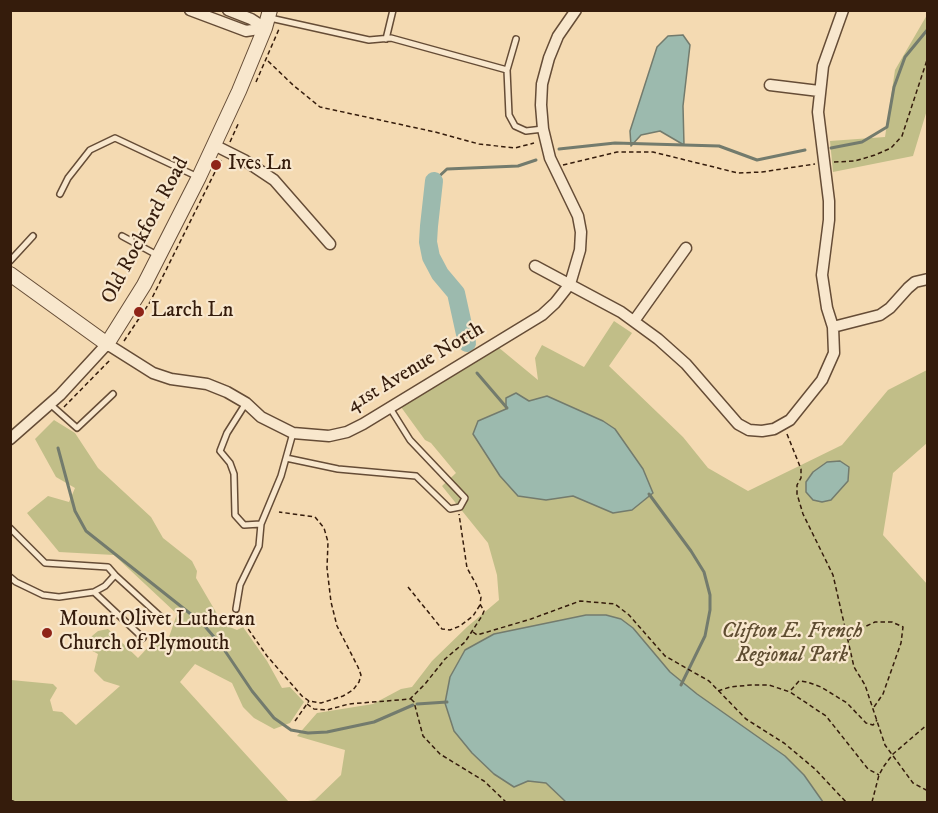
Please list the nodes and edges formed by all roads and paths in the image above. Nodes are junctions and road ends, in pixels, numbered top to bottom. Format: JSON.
{"nodes":[{"id":1,"x":190,"y":10,"type":"edge"},
{"id":2,"x":393,"y":10,"type":"edge"},
{"id":3,"x":576,"y":10,"type":"edge"},
{"id":4,"x":843,"y":10,"type":"edge"},
{"id":5,"x":230,"y":11,"type":"edge"},
{"id":6,"x":268,"y":18,"type":"edge"},
{"id":7,"x":228,"y":24,"type":"junction"},
{"id":8,"x":386,"y":39,"type":"junction"},
{"id":9,"x":516,"y":39,"type":"dead end"},
{"id":10,"x":257,"y":50,"type":"junction"},
{"id":11,"x":927,"y":57,"type":"edge"},
{"id":12,"x":507,"y":70,"type":"junction"},
{"id":13,"x":770,"y":85,"type":"dead end"},
{"id":14,"x":819,"y":91,"type":"junction"},
{"id":15,"x":544,"y":134,"type":"junction"},
{"id":16,"x":214,"y":145,"type":"junction"},
{"id":17,"x":823,"y":163,"type":"junction"},
{"id":18,"x":554,"y":167,"type":"junction"},
{"id":19,"x":199,"y":177,"type":"junction"},
{"id":20,"x":60,"y":194,"type":"dead end"},
{"id":21,"x":33,"y":236,"type":"dead end"},
{"id":22,"x":122,"y":236,"type":"dead end"},
{"id":23,"x":330,"y":244,"type":"dead end"},
{"id":24,"x":686,"y":248,"type":"dead end"},
{"id":25,"x":160,"y":257,"type":"junction"},
{"id":26,"x":10,"y":261,"type":"edge"},
{"id":27,"x":535,"y":266,"type":"dead end"},
{"id":28,"x":10,"y":274,"type":"edge"},
{"id":29,"x":927,"y":279,"type":"edge"},
{"id":30,"x":570,"y":284,"type":"junction"},
{"id":31,"x":634,"y":321,"type":"junction"},
{"id":32,"x":833,"y":327,"type":"junction"},
{"id":33,"x":106,"y":344,"type":"junction"},
{"id":34,"x":113,"y":394,"type":"dead end"},
{"id":35,"x":246,"y":403,"type":"junction"},
{"id":36,"x":50,"y":404,"type":"junction"},
{"id":37,"x":390,"y":406,"type":"junction"},
{"id":38,"x":784,"y":425,"type":"junction"},
{"id":39,"x":292,"y":433,"type":"junction"},
{"id":40,"x":10,"y":439,"type":"edge"},
{"id":41,"x":286,"y":458,"type":"junction"},
{"id":42,"x":456,"y":508,"type":"junction"},
{"id":43,"x":279,"y":512,"type":"dead end"},
{"id":44,"x":261,"y":524,"type":"junction"},
{"id":45,"x":10,"y":528,"type":"edge"},
{"id":46,"x":115,"y":575,"type":"junction"},
{"id":47,"x":10,"y":577,"type":"edge"},
{"id":48,"x":408,"y":587,"type":"dead end"},
{"id":49,"x":94,"y":592,"type":"junction"},
{"id":50,"x":480,"y":604,"type":"junction"},
{"id":51,"x":236,"y":609,"type":"dead end"},
{"id":52,"x":161,"y":617,"type":"dead end"},
{"id":53,"x":244,"y":623,"type":"dead end"},
{"id":54,"x":472,"y":632,"type":"junction"},
{"id":55,"x":143,"y":638,"type":"dead end"},
{"id":56,"x":848,"y":641,"type":"junction"},
{"id":57,"x":718,"y":691,"type":"junction"},
{"id":58,"x":790,"y":692,"type":"junction"},
{"id":59,"x":410,"y":699,"type":"junction"},
{"id":60,"x":309,"y":701,"type":"junction"},
{"id":61,"x":307,"y":704,"type":"junction"},
{"id":62,"x":874,"y":707,"type":"junction"},
{"id":63,"x":877,"y":719,"type":"junction"},
{"id":64,"x":295,"y":721,"type":"dead end"},
{"id":65,"x":927,"y":724,"type":"edge"},
{"id":66,"x":893,"y":754,"type":"junction"},
{"id":67,"x":879,"y":775,"type":"junction"},
{"id":68,"x":927,"y":791,"type":"edge"},
{"id":69,"x":10,"y":800,"type":"edge"},
{"id":70,"x":16,"y":802,"type":"edge"},
{"id":71,"x":507,"y":802,"type":"edge"},
{"id":72,"x":846,"y":802,"type":"edge"},
{"id":73,"x":872,"y":802,"type":"edge"}],
"edges":[{"from":1,"to":7,"type":"street"},
{"from":2,"to":8,"type":"lane"},
{"from":3,"to":15,"type":"street","name":"41st Avenue North"},
{"from":4,"to":14,"type":"street"},
{"from":5,"to":6,"type":"street"},
{"from":5,"to":7,"type":"lane"},
{"from":6,"to":7,"type":"street"},
{"from":6,"to":8,"type":"lane"},
{"from":6,"to":10,"type":"street","name":"Old Rockford Road"},
{"from":8,"to":12,"type":"lane"},
{"from":9,"to":12,"type":"lane"},
{"from":10,"to":15,"type":"path"},
{"from":10,"to":16,"type":"street","name":"Old Rockford Road"},
{"from":11,"to":17,"type":"path"},
{"from":12,"to":15,"type":"lane"},
{"from":13,"to":14,"type":"street"},
{"from":14,"to":17,"type":"street"},
{"from":15,"to":18,"type":"street","name":"41st Avenue North"},
{"from":16,"to":19,"type":"street","name":"Old Rockford Road"},
{"from":16,"to":23,"type":"street"},
{"from":17,"to":18,"type":"path"},
{"from":17,"to":32,"type":"street"},
{"from":18,"to":30,"type":"street","name":"41st Avenue North"},
{"from":19,"to":20,"type":"lane"},
{"from":19,"to":25,"type":"street","name":"Old Rockford Road"},
{"from":21,"to":26,"type":"lane"},
{"from":22,"to":25,"type":"lane"},
{"from":24,"to":31,"type":"street"},
{"from":25,"to":33,"type":"street","name":"Old Rockford Road"},
{"from":27,"to":30,"type":"street"},
{"from":28,"to":33,"type":"street"},
{"from":29,"to":32,"type":"street"},
{"from":30,"to":31,"type":"street"},
{"from":30,"to":37,"type":"street","name":"41st Avenue North"},
{"from":31,"to":38,"type":"street"},
{"from":32,"to":38,"type":"street"},
{"from":33,"to":35,"type":"street","name":"41st Avenue North"},
{"from":33,"to":36,"type":"street","name":"Old Rockford Road"},
{"from":34,"to":36,"type":"lane"},
{"from":35,"to":39,"type":"street","name":"41st Avenue North"},
{"from":35,"to":44,"type":"lane"},
{"from":36,"to":40,"type":"street","name":"Old Rockford Road"},
{"from":37,"to":39,"type":"street","name":"41st Avenue North"},
{"from":37,"to":42,"type":"lane"},
{"from":38,"to":56,"type":"path"},
{"from":39,"to":41,"type":"lane"},
{"from":41,"to":42,"type":"lane"},
{"from":41,"to":44,"type":"lane"},
{"from":42,"to":50,"type":"path"},
{"from":43,"to":60,"type":"path"},
{"from":44,"to":51,"type":"lane"},
{"from":45,"to":46,"type":"lane"},
{"from":46,"to":49,"type":"lane"},
{"from":46,"to":52,"type":"lane"},
{"from":47,"to":49,"type":"lane"},
{"from":48,"to":50,"type":"path"},
{"from":49,"to":55,"type":"lane"},
{"from":50,"to":54,"type":"path"},
{"from":53,"to":60,"type":"path"},
{"from":54,"to":57,"type":"path"},
{"from":54,"to":59,"type":"path"},
{"from":56,"to":62,"type":"path"},
{"from":56,"to":62,"type":"path"},
{"from":57,"to":58,"type":"path"},
{"from":57,"to":72,"type":"path"},
{"from":58,"to":63,"type":"path"},
{"from":58,"to":67,"type":"path"},
{"from":59,"to":61,"type":"path"},
{"from":59,"to":71,"type":"path"},
{"from":60,"to":61,"type":"path"},
{"from":61,"to":64,"type":"path"},
{"from":62,"to":63,"type":"path"},
{"from":63,"to":66,"type":"path"},
{"from":65,"to":66,"type":"path"},
{"from":66,"to":67,"type":"path"},
{"from":66,"to":68,"type":"path"},
{"from":67,"to":73,"type":"path"},
{"from":69,"to":70,"type":"path"}]}
